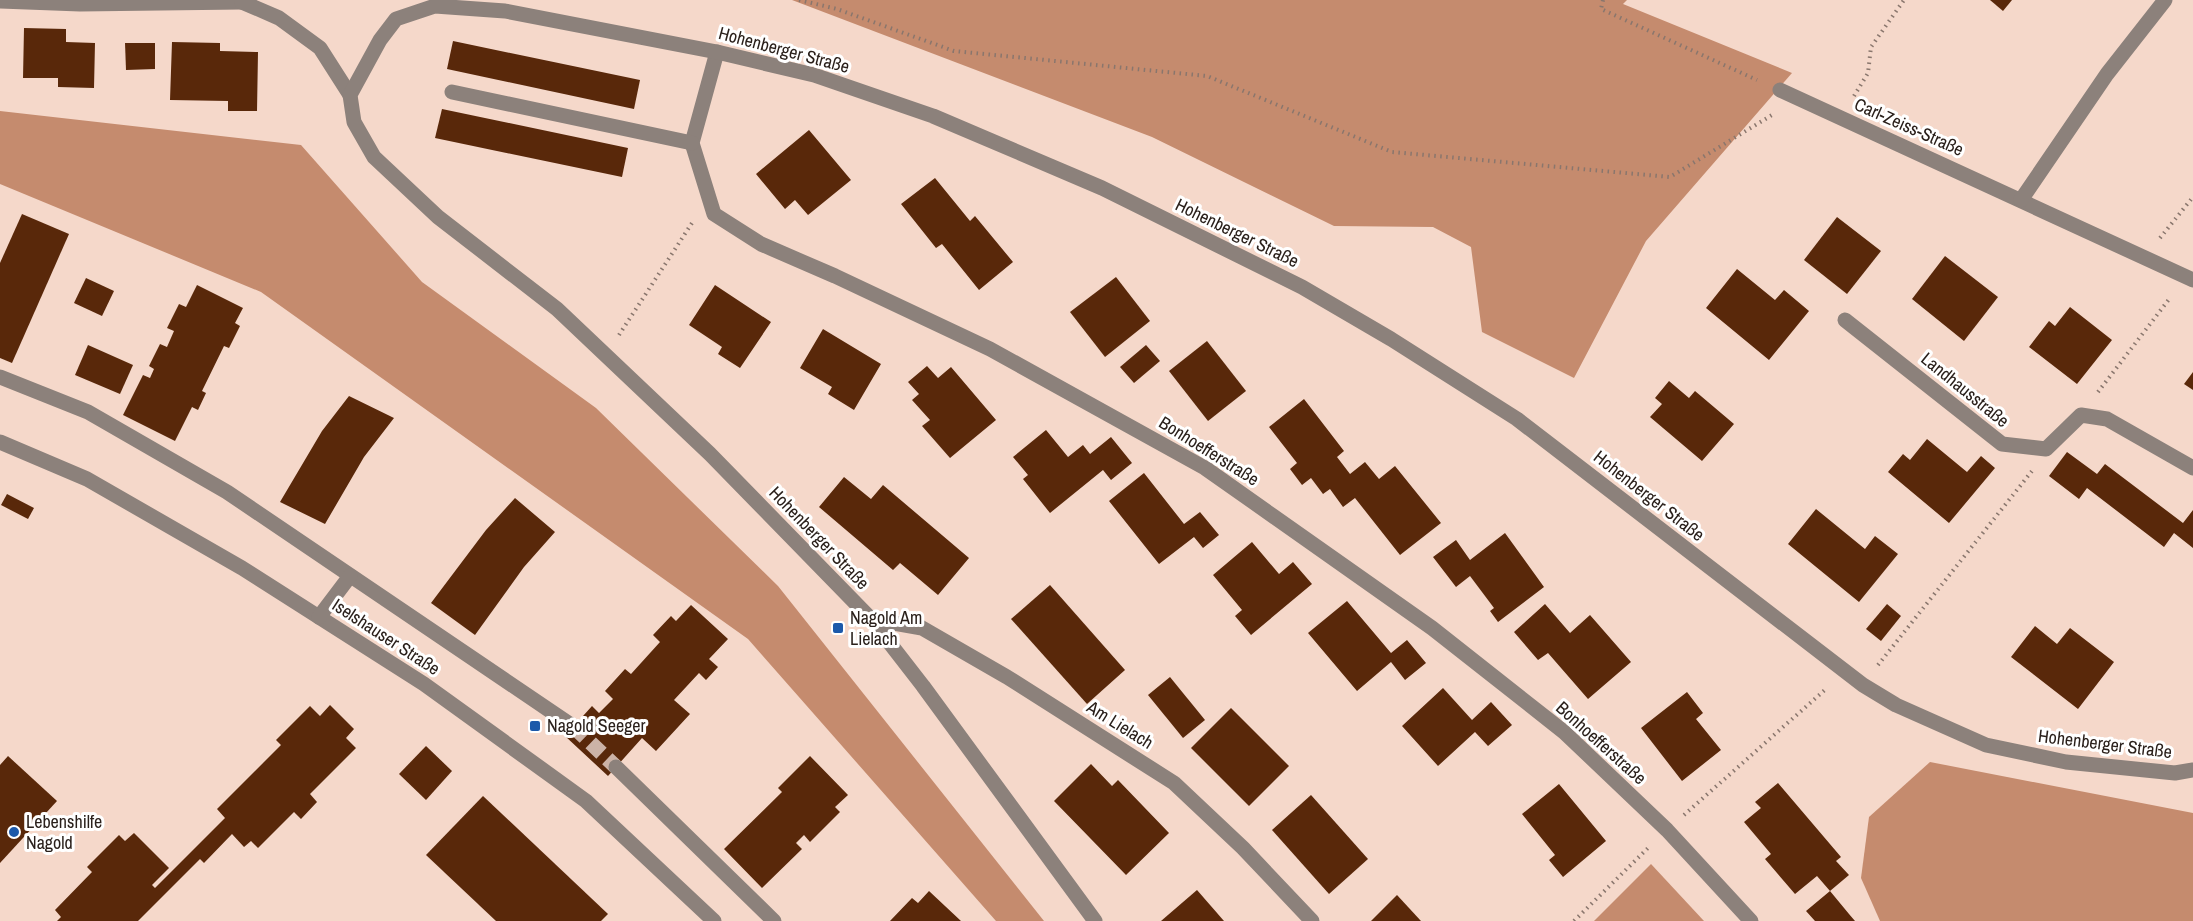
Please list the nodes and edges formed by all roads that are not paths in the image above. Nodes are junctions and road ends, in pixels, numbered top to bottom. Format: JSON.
{"nodes":[{"id":1,"x":417,"y":0,"type":"edge"},
{"id":2,"x":2165,"y":0,"type":"edge"},
{"id":3,"x":0,"y":1,"type":"edge"},
{"id":4,"x":245,"y":1,"type":"edge"},
{"id":5,"x":435,"y":6,"type":"junction"},
{"id":6,"x":717,"y":52,"type":"junction"},
{"id":7,"x":1780,"y":90,"type":"road end"},
{"id":8,"x":452,"y":92,"type":"dead end"},
{"id":9,"x":350,"y":95,"type":"junction"},
{"id":10,"x":692,"y":143,"type":"junction"},
{"id":11,"x":2021,"y":200,"type":"junction"},
{"id":12,"x":2189,"y":279,"type":"edge"},
{"id":13,"x":1845,"y":320,"type":"dead end"},
{"id":14,"x":0,"y":377,"type":"edge"},
{"id":15,"x":0,"y":442,"type":"edge"},
{"id":16,"x":2193,"y":468,"type":"edge"},
{"id":17,"x":350,"y":576,"type":"junction"},
{"id":18,"x":319,"y":617,"type":"junction"},
{"id":19,"x":871,"y":619,"type":"junction"},
{"id":20,"x":574,"y":727,"type":"tunnel mouth"},
{"id":21,"x":616,"y":766,"type":"tunnel mouth"},
{"id":22,"x":2193,"y":770,"type":"edge"},
{"id":23,"x":714,"y":921,"type":"edge"},
{"id":24,"x":774,"y":921,"type":"edge"},
{"id":25,"x":1095,"y":921,"type":"edge"},
{"id":26,"x":1312,"y":921,"type":"edge"},
{"id":27,"x":1751,"y":921,"type":"edge"}],
"edges":[{"from":1,"to":5,"type":"street"},
{"from":2,"to":11,"type":"street"},
{"from":3,"to":4,"type":"street"},
{"from":4,"to":9,"type":"street"},
{"from":5,"to":6,"type":"street","name":"Hohenberger Straße"},
{"from":5,"to":9,"type":"street","name":"Hohenberger Straße"},
{"from":6,"to":10,"type":"street"},
{"from":6,"to":22,"type":"street","name":"Hohenberger Straße"},
{"from":7,"to":11,"type":"street","name":"Carl-Zeiss-Straße"},
{"from":8,"to":10,"type":"street"},
{"from":9,"to":19,"type":"street","name":"Hohenberger Straße"},
{"from":10,"to":27,"type":"street","name":"Bonhoefferstraße"},
{"from":11,"to":12,"type":"street","name":"Carl-Zeiss-Straße"},
{"from":13,"to":16,"type":"street","name":"Landhausstraße"},
{"from":14,"to":17,"type":"street"},
{"from":15,"to":18,"type":"street","name":"Iselshauser Straße"},
{"from":17,"to":18,"type":"street"},
{"from":17,"to":20,"type":"street"},
{"from":18,"to":23,"type":"street","name":"Iselshauser Straße"},
{"from":19,"to":25,"type":"street","name":"Hohenberger Straße"},
{"from":19,"to":26,"type":"street","name":"Am Lielach"},
{"from":21,"to":24,"type":"street"}]}
